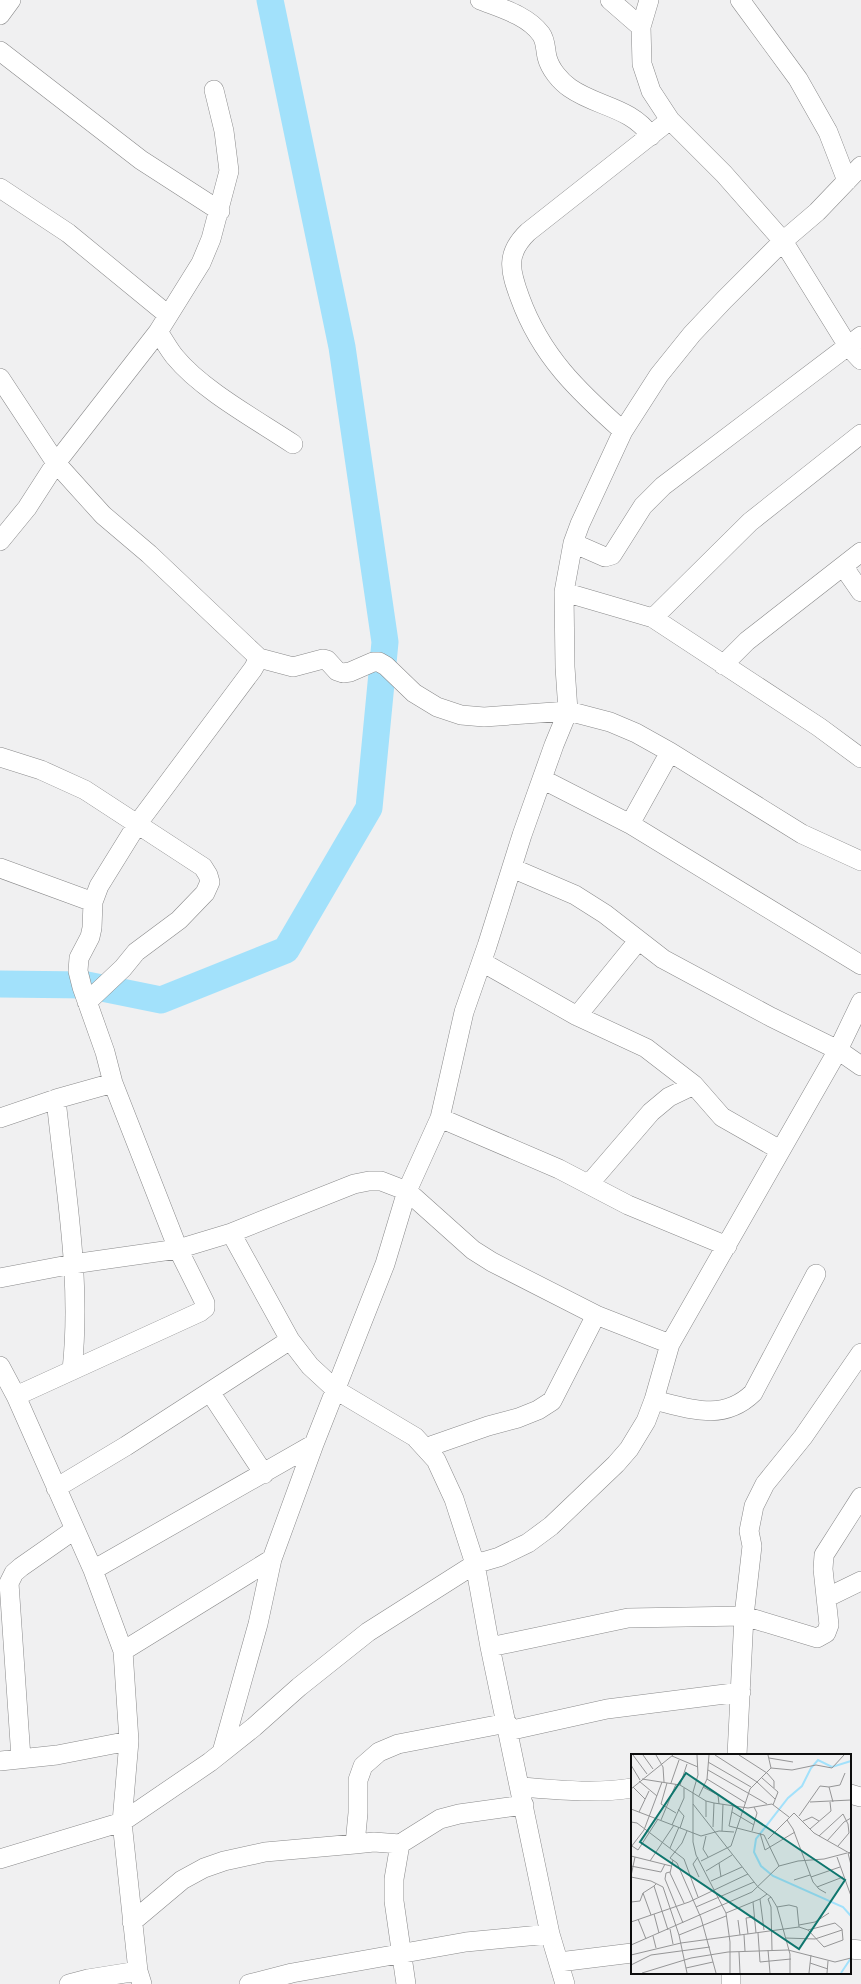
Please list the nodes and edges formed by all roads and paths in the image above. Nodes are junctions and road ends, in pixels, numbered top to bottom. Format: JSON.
{"nodes":[{"id":1,"x":11,"y":0,"type":"edge"},
{"id":2,"x":480,"y":0,"type":"edge"},
{"id":3,"x":610,"y":0,"type":"edge"},
{"id":4,"x":649,"y":0,"type":"edge"},
{"id":5,"x":740,"y":0,"type":"edge"},
{"id":6,"x":0,"y":15,"type":"edge"},
{"id":7,"x":641,"y":27,"type":"junction"},
{"id":8,"x":0,"y":51,"type":"edge"},
{"id":9,"x":214,"y":90,"type":"dead end"},
{"id":10,"x":670,"y":120,"type":"junction"},
{"id":11,"x":651,"y":136,"type":"junction"},
{"id":12,"x":861,"y":166,"type":"edge"},
{"id":13,"x":847,"y":181,"type":"junction"},
{"id":14,"x":0,"y":188,"type":"edge"},
{"id":15,"x":220,"y":211,"type":"junction"},
{"id":16,"x":783,"y":241,"type":"junction"},
{"id":17,"x":168,"y":316,"type":"junction"},
{"id":18,"x":158,"y":332,"type":"junction"},
{"id":19,"x":854,"y":341,"type":"edge"},
{"id":20,"x":861,"y":360,"type":"edge"},
{"id":21,"x":0,"y":378,"type":"edge"},
{"id":22,"x":623,"y":431,"type":"junction"},
{"id":23,"x":861,"y":434,"type":"edge"},
{"id":24,"x":293,"y":444,"type":"dead end"},
{"id":25,"x":56,"y":463,"type":"junction"},
{"id":26,"x":0,"y":541,"type":"edge"},
{"id":27,"x":573,"y":543,"type":"junction"},
{"id":28,"x":861,"y":552,"type":"edge"},
{"id":29,"x":843,"y":566,"type":"junction"},
{"id":30,"x":564,"y":592,"type":"junction"},
{"id":31,"x":861,"y":592,"type":"edge"},
{"id":32,"x":653,"y":618,"type":"junction"},
{"id":33,"x":259,"y":658,"type":"junction"},
{"id":34,"x":723,"y":665,"type":"junction"},
{"id":35,"x":568,"y":711,"type":"junction"},
{"id":36,"x":670,"y":752,"type":"junction"},
{"id":37,"x":0,"y":757,"type":"edge"},
{"id":38,"x":861,"y":758,"type":"edge"},
{"id":39,"x":542,"y":779,"type":"junction"},
{"id":40,"x":138,"y":823,"type":"junction"},
{"id":41,"x":630,"y":824,"type":"junction"},
{"id":42,"x":861,"y":861,"type":"edge"},
{"id":43,"x":0,"y":868,"type":"edge"},
{"id":44,"x":512,"y":868,"type":"junction"},
{"id":45,"x":93,"y":902,"type":"junction"},
{"id":46,"x":638,"y":941,"type":"junction"},
{"id":47,"x":482,"y":962,"type":"junction"},
{"id":48,"x":861,"y":965,"type":"edge"},
{"id":49,"x":87,"y":1002,"type":"junction"},
{"id":50,"x":861,"y":1002,"type":"edge"},
{"id":51,"x":577,"y":1016,"type":"junction"},
{"id":52,"x":838,"y":1050,"type":"junction"},
{"id":53,"x":861,"y":1066,"type":"edge"},
{"id":54,"x":113,"y":1083,"type":"junction"},
{"id":55,"x":694,"y":1085,"type":"junction"},
{"id":56,"x":56,"y":1099,"type":"junction"},
{"id":57,"x":0,"y":1118,"type":"edge"},
{"id":58,"x":440,"y":1118,"type":"junction"},
{"id":59,"x":780,"y":1150,"type":"junction"},
{"id":60,"x":589,"y":1184,"type":"junction"},
{"id":61,"x":407,"y":1191,"type":"junction"},
{"id":62,"x":231,"y":1233,"type":"junction"},
{"id":63,"x":727,"y":1246,"type":"junction"},
{"id":64,"x":178,"y":1249,"type":"junction"},
{"id":65,"x":73,"y":1264,"type":"junction"},
{"id":66,"x":816,"y":1274,"type":"dead end"},
{"id":67,"x":0,"y":1278,"type":"edge"},
{"id":68,"x":596,"y":1315,"type":"junction"},
{"id":69,"x":290,"y":1340,"type":"junction"},
{"id":70,"x":670,"y":1344,"type":"junction"},
{"id":71,"x":861,"y":1353,"type":"edge"},
{"id":72,"x":0,"y":1366,"type":"edge"},
{"id":73,"x":72,"y":1370,"type":"junction"},
{"id":74,"x":336,"y":1390,"type":"junction"},
{"id":75,"x":210,"y":1392,"type":"junction"},
{"id":76,"x":16,"y":1396,"type":"junction"},
{"id":77,"x":654,"y":1400,"type":"junction"},
{"id":78,"x":314,"y":1444,"type":"junction"},
{"id":79,"x":425,"y":1448,"type":"junction"},
{"id":80,"x":264,"y":1474,"type":"junction"},
{"id":81,"x":56,"y":1488,"type":"junction"},
{"id":82,"x":861,"y":1497,"type":"edge"},
{"id":83,"x":74,"y":1530,"type":"junction"},
{"id":84,"x":272,"y":1559,"type":"junction"},
{"id":85,"x":475,"y":1564,"type":"junction"},
{"id":86,"x":93,"y":1570,"type":"junction"},
{"id":87,"x":861,"y":1581,"type":"edge"},
{"id":88,"x":826,"y":1598,"type":"junction"},
{"id":89,"x":744,"y":1616,"type":"junction"},
{"id":90,"x":490,"y":1647,"type":"junction"},
{"id":91,"x":123,"y":1651,"type":"junction"},
{"id":92,"x":741,"y":1692,"type":"junction"},
{"id":93,"x":507,"y":1727,"type":"junction"},
{"id":94,"x":129,"y":1741,"type":"junction"},
{"id":95,"x":222,"y":1752,"type":"junction"},
{"id":96,"x":737,"y":1754,"type":"edge"},
{"id":97,"x":21,"y":1758,"type":"junction"},
{"id":98,"x":0,"y":1761,"type":"edge"},
{"id":99,"x":521,"y":1787,"type":"junction"},
{"id":100,"x":631,"y":1788,"type":"edge"},
{"id":101,"x":851,"y":1794,"type":"edge"},
{"id":102,"x":861,"y":1797,"type":"edge"},
{"id":103,"x":524,"y":1805,"type":"junction"},
{"id":104,"x":122,"y":1822,"type":"junction"},
{"id":105,"x":355,"y":1844,"type":"junction"},
{"id":106,"x":400,"y":1844,"type":"junction"},
{"id":107,"x":0,"y":1859,"type":"edge"},
{"id":108,"x":132,"y":1922,"type":"junction"},
{"id":109,"x":550,"y":1934,"type":"junction"},
{"id":110,"x":851,"y":1949,"type":"edge"},
{"id":111,"x":861,"y":1950,"type":"edge"},
{"id":112,"x":631,"y":1953,"type":"edge"},
{"id":113,"x":401,"y":1955,"type":"junction"},
{"id":114,"x":559,"y":1962,"type":"junction"},
{"id":115,"x":140,"y":1978,"type":"edge"},
{"id":116,"x":68,"y":1984,"type":"edge"},
{"id":117,"x":249,"y":1984,"type":"edge"},
{"id":118,"x":406,"y":1984,"type":"edge"},
{"id":119,"x":565,"y":1984,"type":"edge"}],
"edges":[{"from":1,"to":6,"type":"street"},
{"from":2,"to":11,"type":"street"},
{"from":3,"to":7,"type":"street"},
{"from":4,"to":7,"type":"street"},
{"from":5,"to":13,"type":"street"},
{"from":7,"to":10,"type":"street"},
{"from":8,"to":15,"type":"street"},
{"from":9,"to":15,"type":"street"},
{"from":10,"to":11,"type":"street"},
{"from":10,"to":16,"type":"street"},
{"from":11,"to":22,"type":"street"},
{"from":12,"to":13,"type":"street"},
{"from":13,"to":16,"type":"street"},
{"from":14,"to":17,"type":"street"},
{"from":15,"to":17,"type":"street"},
{"from":16,"to":19,"type":"street"},
{"from":16,"to":22,"type":"street"},
{"from":17,"to":18,"type":"street"},
{"from":18,"to":24,"type":"street"},
{"from":18,"to":25,"type":"street"},
{"from":19,"to":20,"type":"street"},
{"from":19,"to":27,"type":"street"},
{"from":21,"to":25,"type":"street"},
{"from":22,"to":27,"type":"street"},
{"from":23,"to":32,"type":"street"},
{"from":25,"to":26,"type":"street"},
{"from":25,"to":33,"type":"street"},
{"from":27,"to":30,"type":"street"},
{"from":28,"to":29,"type":"street"},
{"from":29,"to":31,"type":"street"},
{"from":29,"to":34,"type":"street"},
{"from":30,"to":32,"type":"street"},
{"from":30,"to":35,"type":"street"},
{"from":32,"to":34,"type":"street"},
{"from":33,"to":35,"type":"street"},
{"from":33,"to":40,"type":"street"},
{"from":34,"to":38,"type":"street"},
{"from":35,"to":36,"type":"street"},
{"from":35,"to":39,"type":"street"},
{"from":36,"to":41,"type":"street"},
{"from":36,"to":42,"type":"street"},
{"from":37,"to":40,"type":"street"},
{"from":39,"to":41,"type":"street"},
{"from":39,"to":44,"type":"street"},
{"from":40,"to":45,"type":"street"},
{"from":40,"to":49,"type":"street"},
{"from":41,"to":48,"type":"street"},
{"from":43,"to":45,"type":"street"},
{"from":44,"to":46,"type":"street"},
{"from":44,"to":47,"type":"street"},
{"from":45,"to":49,"type":"street"},
{"from":46,"to":51,"type":"street"},
{"from":46,"to":52,"type":"street"},
{"from":47,"to":51,"type":"street"},
{"from":47,"to":58,"type":"street"},
{"from":49,"to":54,"type":"street"},
{"from":50,"to":52,"type":"street"},
{"from":51,"to":55,"type":"street"},
{"from":52,"to":53,"type":"street"},
{"from":52,"to":59,"type":"street"},
{"from":54,"to":56,"type":"street"},
{"from":54,"to":64,"type":"street"},
{"from":55,"to":59,"type":"street"},
{"from":55,"to":60,"type":"street"},
{"from":56,"to":57,"type":"street"},
{"from":56,"to":65,"type":"street"},
{"from":58,"to":60,"type":"street"},
{"from":58,"to":61,"type":"street"},
{"from":59,"to":63,"type":"street"},
{"from":60,"to":63,"type":"street"},
{"from":61,"to":62,"type":"street"},
{"from":61,"to":68,"type":"street"},
{"from":61,"to":74,"type":"street"},
{"from":62,"to":64,"type":"street"},
{"from":62,"to":69,"type":"street"},
{"from":63,"to":70,"type":"street"},
{"from":64,"to":65,"type":"street"},
{"from":64,"to":73,"type":"street"},
{"from":65,"to":67,"type":"street"},
{"from":65,"to":73,"type":"street"},
{"from":66,"to":77,"type":"street"},
{"from":68,"to":70,"type":"street"},
{"from":68,"to":79,"type":"street"},
{"from":69,"to":74,"type":"street"},
{"from":69,"to":75,"type":"street"},
{"from":70,"to":77,"type":"street"},
{"from":71,"to":89,"type":"street"},
{"from":72,"to":76,"type":"street"},
{"from":73,"to":76,"type":"street"},
{"from":74,"to":78,"type":"street"},
{"from":74,"to":79,"type":"street"},
{"from":75,"to":80,"type":"street"},
{"from":75,"to":81,"type":"street"},
{"from":76,"to":81,"type":"street"},
{"from":77,"to":85,"type":"street"},
{"from":78,"to":80,"type":"street"},
{"from":78,"to":84,"type":"street"},
{"from":79,"to":85,"type":"street"},
{"from":80,"to":86,"type":"street"},
{"from":81,"to":83,"type":"street"},
{"from":82,"to":88,"type":"street"},
{"from":83,"to":86,"type":"street"},
{"from":83,"to":97,"type":"street"},
{"from":84,"to":91,"type":"street"},
{"from":84,"to":95,"type":"street"},
{"from":85,"to":90,"type":"street"},
{"from":85,"to":95,"type":"street"},
{"from":86,"to":91,"type":"street"},
{"from":87,"to":88,"type":"street"},
{"from":88,"to":89,"type":"street"},
{"from":89,"to":90,"type":"street"},
{"from":89,"to":92,"type":"street"},
{"from":90,"to":93,"type":"street"},
{"from":91,"to":94,"type":"street"},
{"from":92,"to":93,"type":"street"},
{"from":92,"to":96,"type":"street"},
{"from":93,"to":99,"type":"street"},
{"from":93,"to":105,"type":"street"},
{"from":94,"to":97,"type":"street"},
{"from":94,"to":104,"type":"street"},
{"from":95,"to":104,"type":"street"},
{"from":97,"to":98,"type":"street"},
{"from":99,"to":100,"type":"street"},
{"from":99,"to":103,"type":"street"},
{"from":101,"to":102,"type":"street"},
{"from":103,"to":106,"type":"street"},
{"from":103,"to":109,"type":"street"},
{"from":104,"to":107,"type":"street"},
{"from":104,"to":108,"type":"street"},
{"from":105,"to":106,"type":"street"},
{"from":105,"to":108,"type":"street"},
{"from":106,"to":113,"type":"street"},
{"from":108,"to":115,"type":"street"},
{"from":109,"to":113,"type":"street"},
{"from":109,"to":114,"type":"street"},
{"from":110,"to":111,"type":"street"},
{"from":112,"to":114,"type":"street"},
{"from":113,"to":117,"type":"street"},
{"from":113,"to":118,"type":"street"},
{"from":114,"to":119,"type":"street"},
{"from":115,"to":116,"type":"street"}]}
